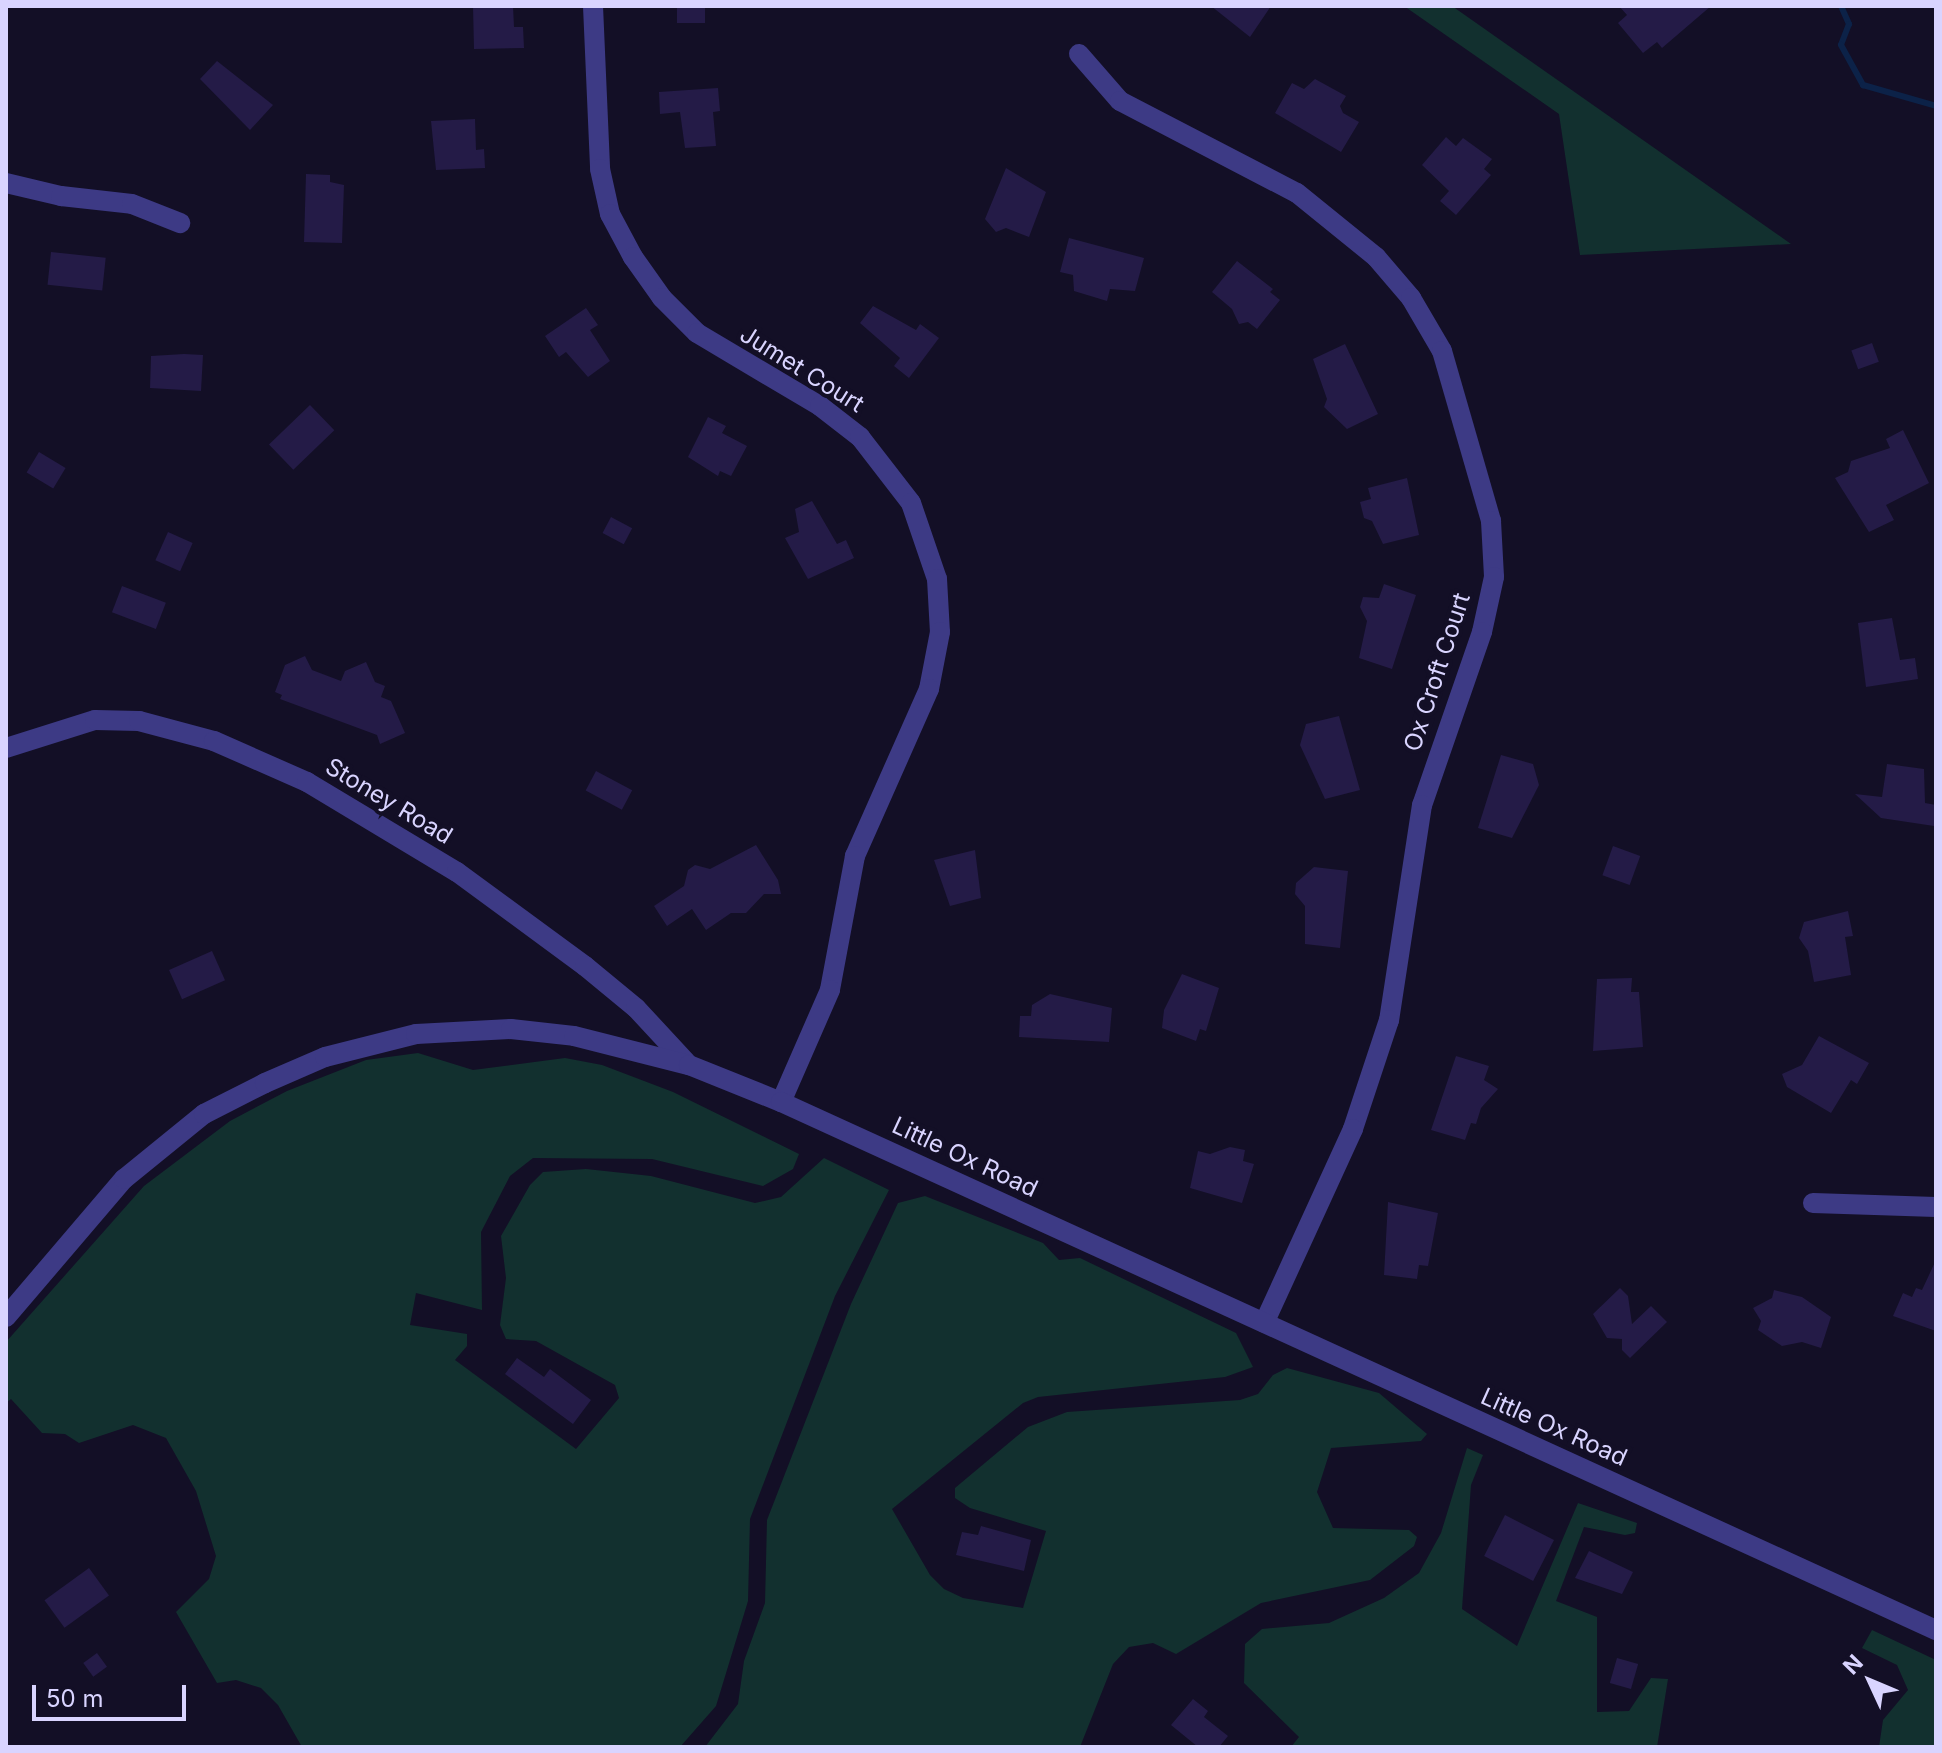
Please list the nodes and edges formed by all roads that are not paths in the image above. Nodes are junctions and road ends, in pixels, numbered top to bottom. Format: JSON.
{"nodes":[{"id":1,"x":593,"y":6,"type":"edge"},
{"id":2,"x":1079,"y":54,"type":"dead end"},
{"id":3,"x":6,"y":183,"type":"edge"},
{"id":4,"x":180,"y":223,"type":"dead end"},
{"id":5,"x":6,"y":748,"type":"edge"},
{"id":6,"x":689,"y":1065,"type":"junction"},
{"id":7,"x":781,"y":1102,"type":"junction"},
{"id":8,"x":1813,"y":1203,"type":"dead end"},
{"id":9,"x":1936,"y":1207,"type":"edge"},
{"id":10,"x":6,"y":1317,"type":"edge"},
{"id":11,"x":1264,"y":1323,"type":"junction"},
{"id":12,"x":1936,"y":1630,"type":"edge"}],
"edges":[{"from":1,"to":7,"type":"street","name":"Jumet Court"},
{"from":2,"to":11,"type":"street","name":"Ox Croft Court"},
{"from":3,"to":4,"type":"street"},
{"from":5,"to":6,"type":"street","name":"Stoney Road"},
{"from":6,"to":7,"type":"street","name":"Little Ox Road"},
{"from":6,"to":10,"type":"street","name":"Little Ox Road"},
{"from":7,"to":11,"type":"street","name":"Little Ox Road"},
{"from":8,"to":9,"type":"street"},
{"from":11,"to":12,"type":"street","name":"Little Ox Road"}]}
